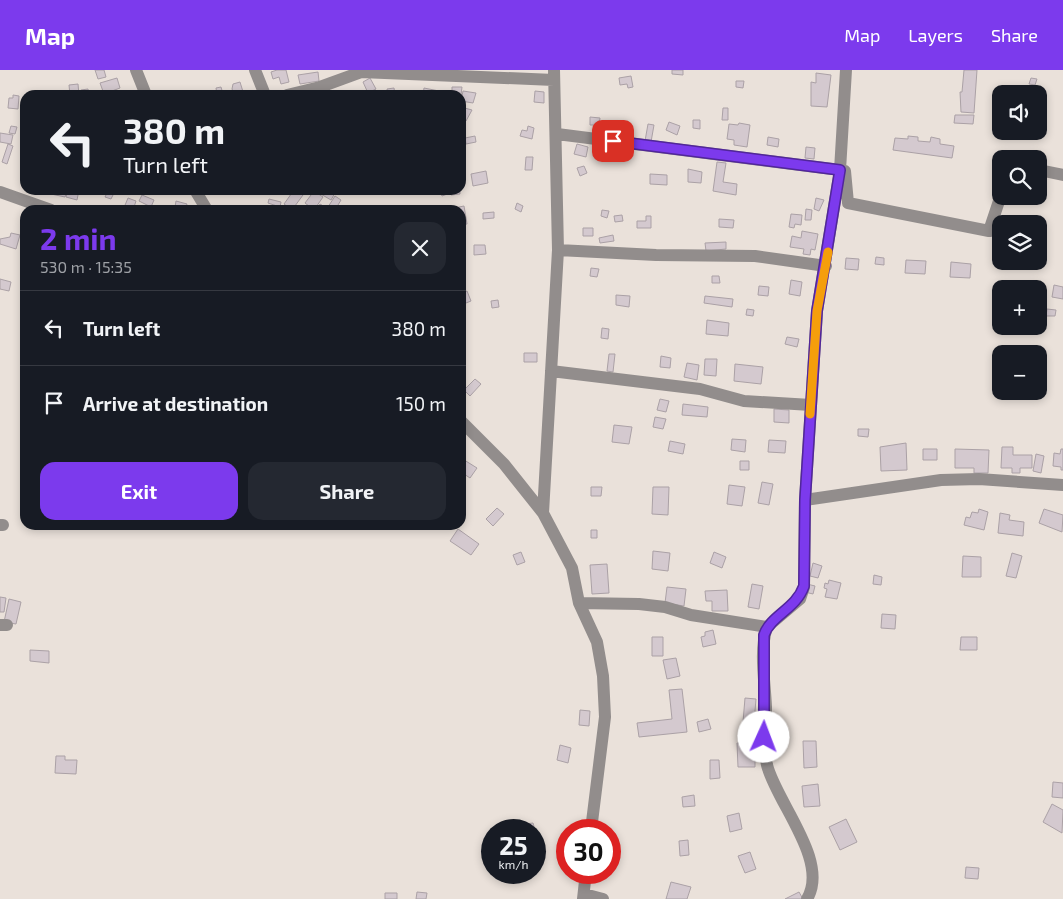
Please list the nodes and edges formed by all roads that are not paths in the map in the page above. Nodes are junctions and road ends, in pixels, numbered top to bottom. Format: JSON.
{"nodes":[{"id":1,"x":136,"y":70,"type":"edge"},
{"id":2,"x":255,"y":70,"type":"edge"},
{"id":3,"x":846,"y":70,"type":"edge"},
{"id":4,"x":554,"y":75,"type":"edge"},
{"id":5,"x":144,"y":90,"type":"edge"},
{"id":6,"x":264,"y":90,"type":"edge"},
{"id":7,"x":308,"y":90,"type":"edge"},
{"id":8,"x":556,"y":134,"type":"junction"},
{"id":9,"x":842,"y":136,"type":"junction"},
{"id":10,"x":840,"y":170,"type":"junction"},
{"id":11,"x":1047,"y":172,"type":"edge"},
{"id":12,"x":1063,"y":175,"type":"edge"},
{"id":13,"x":0,"y":192,"type":"edge"},
{"id":14,"x":36,"y":205,"type":"edge"},
{"id":15,"x":997,"y":205,"type":"edge"},
{"id":16,"x":558,"y":250,"type":"junction"},
{"id":17,"x":826,"y":266,"type":"junction"},
{"id":18,"x":551,"y":371,"type":"junction"},
{"id":19,"x":811,"y":405,"type":"junction"},
{"id":20,"x":466,"y":426,"type":"edge"},
{"id":21,"x":1063,"y":485,"type":"edge"},
{"id":22,"x":805,"y":500,"type":"junction"},
{"id":23,"x":544,"y":513,"type":"junction"},
{"id":24,"x":579,"y":603,"type":"junction"},
{"id":25,"x":767,"y":627,"type":"junction"},
{"id":26,"x":592,"y":819,"type":"edge"},
{"id":27,"x":585,"y":884,"type":"edge"},
{"id":28,"x":583,"y":897,"type":"edge"},
{"id":29,"x":603,"y":899,"type":"edge"},
{"id":30,"x":807,"y":899,"type":"edge"}],
"edges":[{"from":1,"to":5,"type":"street"},
{"from":2,"to":6,"type":"street"},
{"from":3,"to":9,"type":"street"},
{"from":4,"to":7,"type":"street"},
{"from":4,"to":8,"type":"street"},
{"from":8,"to":10,"type":"street"},
{"from":8,"to":16,"type":"street"},
{"from":9,"to":10,"type":"street"},
{"from":9,"to":15,"type":"street"},
{"from":10,"to":17,"type":"street"},
{"from":11,"to":12,"type":"street"},
{"from":13,"to":14,"type":"street"},
{"from":16,"to":17,"type":"street"},
{"from":16,"to":18,"type":"street"},
{"from":17,"to":19,"type":"street"},
{"from":18,"to":19,"type":"street"},
{"from":18,"to":23,"type":"street"},
{"from":19,"to":22,"type":"street"},
{"from":20,"to":23,"type":"street"},
{"from":21,"to":22,"type":"street"},
{"from":22,"to":25,"type":"street"},
{"from":23,"to":24,"type":"street"},
{"from":24,"to":25,"type":"street"},
{"from":24,"to":26,"type":"street"},
{"from":25,"to":30,"type":"street"},
{"from":27,"to":28,"type":"street"},
{"from":28,"to":29,"type":"street"}]}
